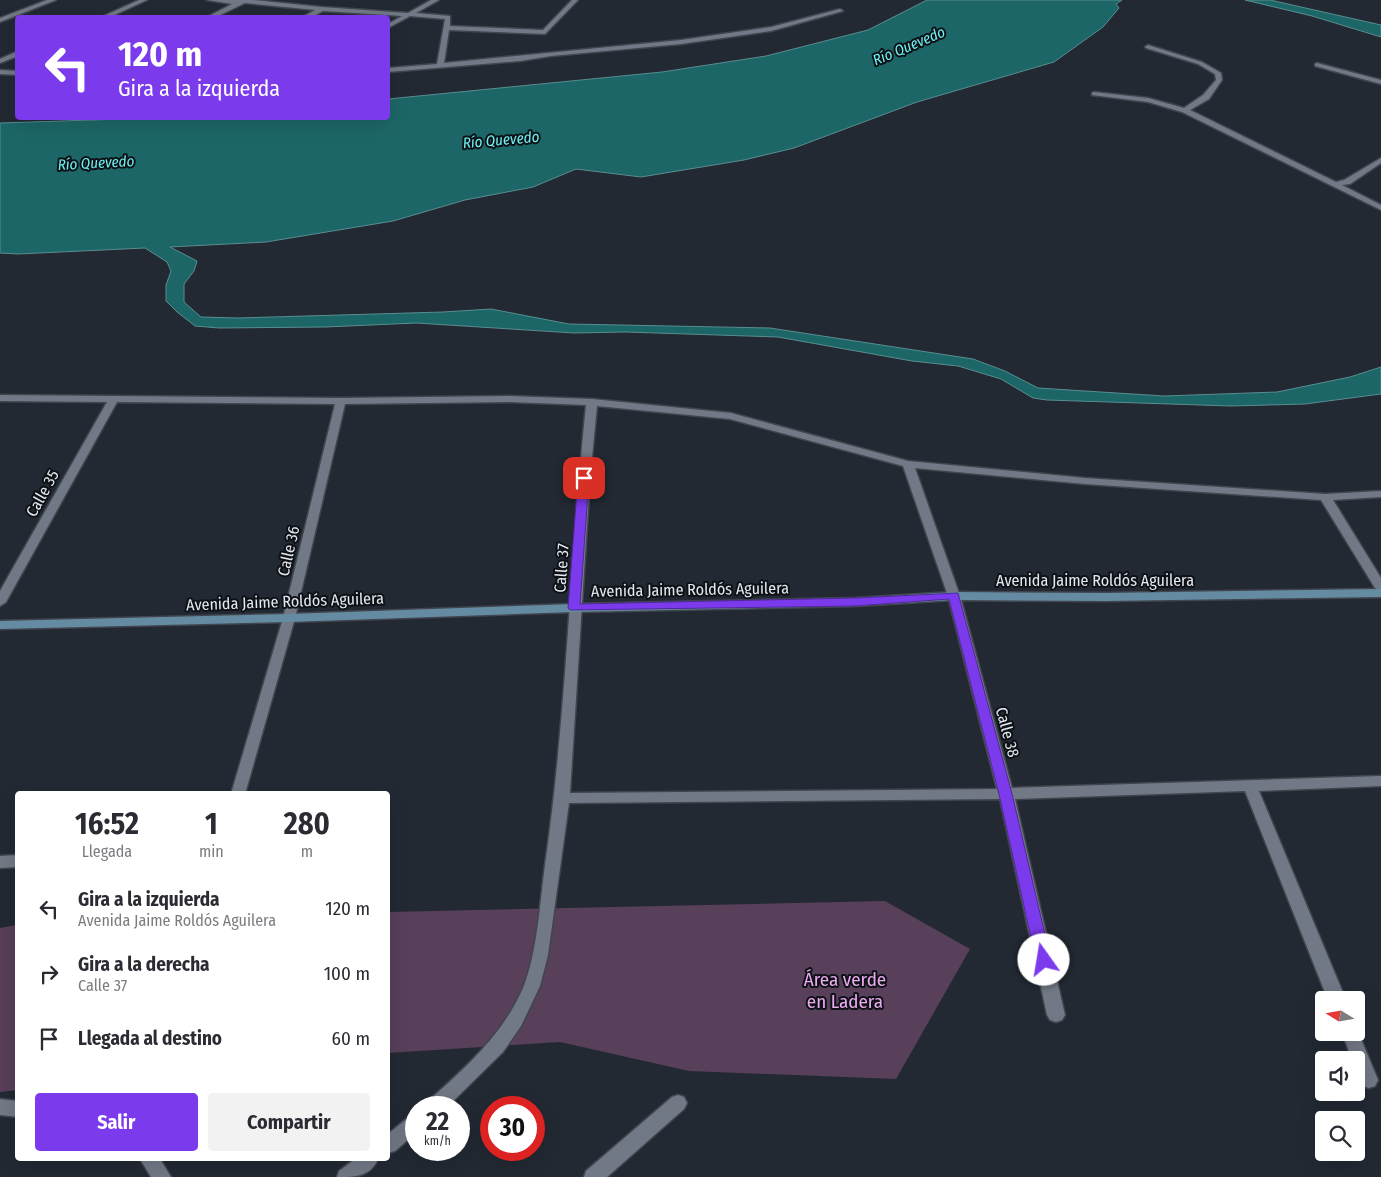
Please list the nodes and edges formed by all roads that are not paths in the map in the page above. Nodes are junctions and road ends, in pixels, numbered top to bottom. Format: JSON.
{"nodes":[{"id":1,"x":52,"y":0,"type":"edge"},
{"id":2,"x":144,"y":0,"type":"edge"},
{"id":3,"x":210,"y":0,"type":"edge"},
{"id":4,"x":436,"y":0,"type":"edge"},
{"id":5,"x":575,"y":0,"type":"edge"},
{"id":6,"x":244,"y":1,"type":"edge"},
{"id":7,"x":330,"y":4,"type":"dead end"},
{"id":8,"x":322,"y":9,"type":"junction"},
{"id":9,"x":840,"y":11,"type":"dead end"},
{"id":10,"x":409,"y":14,"type":"junction"},
{"id":11,"x":109,"y":15,"type":"edge"},
{"id":12,"x":214,"y":15,"type":"edge"},
{"id":13,"x":310,"y":15,"type":"edge"},
{"id":14,"x":0,"y":20,"type":"edge"},
{"id":15,"x":390,"y":25,"type":"edge"},
{"id":16,"x":446,"y":28,"type":"junction"},
{"id":17,"x":1148,"y":47,"type":"dead end"},
{"id":18,"x":15,"y":55,"type":"edge"},
{"id":19,"x":0,"y":61,"type":"edge"},
{"id":20,"x":1317,"y":65,"type":"dead end"},
{"id":21,"x":440,"y":66,"type":"junction"},
{"id":22,"x":390,"y":70,"type":"edge"},
{"id":23,"x":0,"y":72,"type":"edge"},
{"id":24,"x":15,"y":73,"type":"edge"},
{"id":25,"x":1381,"y":82,"type":"edge"},
{"id":26,"x":1094,"y":94,"type":"dead end"},
{"id":27,"x":1185,"y":110,"type":"junction"},
{"id":28,"x":1381,"y":160,"type":"edge"},
{"id":29,"x":1334,"y":186,"type":"junction"},
{"id":30,"x":1381,"y":208,"type":"edge"},
{"id":31,"x":0,"y":398,"type":"edge"},
{"id":32,"x":113,"y":400,"type":"junction"},
{"id":33,"x":341,"y":401,"type":"junction"},
{"id":34,"x":592,"y":402,"type":"junction"},
{"id":35,"x":908,"y":464,"type":"junction"},
{"id":36,"x":1381,"y":494,"type":"edge"},
{"id":37,"x":1325,"y":497,"type":"junction"},
{"id":38,"x":1381,"y":588,"type":"edge"},
{"id":39,"x":1381,"y":593,"type":"edge"},
{"id":40,"x":954,"y":596,"type":"junction"},
{"id":41,"x":0,"y":602,"type":"edge"},
{"id":42,"x":574,"y":608,"type":"junction"},
{"id":43,"x":289,"y":618,"type":"junction"},
{"id":44,"x":0,"y":625,"type":"edge"},
{"id":45,"x":1381,"y":781,"type":"edge"},
{"id":46,"x":1250,"y":786,"type":"junction"},
{"id":47,"x":239,"y":791,"type":"edge"},
{"id":48,"x":1006,"y":794,"type":"junction"},
{"id":49,"x":562,"y":798,"type":"junction"},
{"id":50,"x":15,"y":861,"type":"edge"},
{"id":51,"x":0,"y":862,"type":"edge"},
{"id":52,"x":1333,"y":991,"type":"edge"},
{"id":53,"x":1056,"y":1015,"type":"dead end"},
{"id":54,"x":1354,"y":1041,"type":"edge"},
{"id":55,"x":1369,"y":1080,"type":"dead end"},
{"id":56,"x":446,"y":1096,"type":"edge"},
{"id":57,"x":678,"y":1103,"type":"dead end"},
{"id":58,"x":0,"y":1107,"type":"edge"},
{"id":59,"x":15,"y":1109,"type":"edge"},
{"id":60,"x":405,"y":1131,"type":"edge"},
{"id":61,"x":390,"y":1143,"type":"edge"},
{"id":62,"x":150,"y":1161,"type":"edge"},
{"id":63,"x":367,"y":1161,"type":"edge"},
{"id":64,"x":162,"y":1177,"type":"edge"},
{"id":65,"x":346,"y":1177,"type":"edge"},
{"id":66,"x":593,"y":1177,"type":"edge"}],
"edges":[{"from":1,"to":14,"type":"street"},
{"from":2,"to":11,"type":"street"},
{"from":3,"to":6,"type":"street"},
{"from":4,"to":10,"type":"street"},
{"from":5,"to":16,"type":"street"},
{"from":6,"to":8,"type":"street"},
{"from":6,"to":12,"type":"street"},
{"from":7,"to":8,"type":"street"},
{"from":8,"to":10,"type":"street"},
{"from":8,"to":13,"type":"street"},
{"from":9,"to":21,"type":"street"},
{"from":10,"to":15,"type":"street"},
{"from":10,"to":16,"type":"street"},
{"from":16,"to":21,"type":"street"},
{"from":17,"to":27,"type":"street"},
{"from":18,"to":19,"type":"street"},
{"from":20,"to":25,"type":"street"},
{"from":21,"to":22,"type":"street"},
{"from":23,"to":24,"type":"street"},
{"from":26,"to":27,"type":"street"},
{"from":27,"to":29,"type":"street"},
{"from":28,"to":29,"type":"street"},
{"from":29,"to":30,"type":"street"},
{"from":31,"to":32,"type":"street"},
{"from":32,"to":33,"type":"street"},
{"from":32,"to":41,"type":"street","name":"Calle 35"},
{"from":33,"to":34,"type":"street"},
{"from":33,"to":43,"type":"street","name":"Calle 36"},
{"from":34,"to":35,"type":"street"},
{"from":34,"to":42,"type":"street","name":"Calle 37"},
{"from":35,"to":37,"type":"street"},
{"from":35,"to":40,"type":"street","name":"Calle 38"},
{"from":36,"to":37,"type":"street"},
{"from":37,"to":38,"type":"street"},
{"from":39,"to":40,"type":"main road","name":"Avenida Jaime Roldós Aguilera"},
{"from":40,"to":42,"type":"main road","name":"Avenida Jaime Roldós Aguilera"},
{"from":40,"to":48,"type":"street","name":"Calle 38"},
{"from":42,"to":43,"type":"main road","name":"Avenida Jaime Roldós Aguilera"},
{"from":42,"to":49,"type":"street","name":"Calle 37"},
{"from":43,"to":44,"type":"main road","name":"Avenida Jaime Roldós Aguilera"},
{"from":43,"to":47,"type":"street","name":"Calle 36"},
{"from":45,"to":46,"type":"street"},
{"from":46,"to":48,"type":"street"},
{"from":46,"to":52,"type":"street"},
{"from":48,"to":49,"type":"street"},
{"from":48,"to":53,"type":"street","name":"Calle 38"},
{"from":49,"to":56,"type":"street","name":"Calle 37"},
{"from":50,"to":51,"type":"street"},
{"from":54,"to":55,"type":"street"},
{"from":57,"to":66,"type":"street"},
{"from":58,"to":59,"type":"street"},
{"from":60,"to":61,"type":"street"},
{"from":62,"to":64,"type":"street"},
{"from":63,"to":65,"type":"street"}]}
